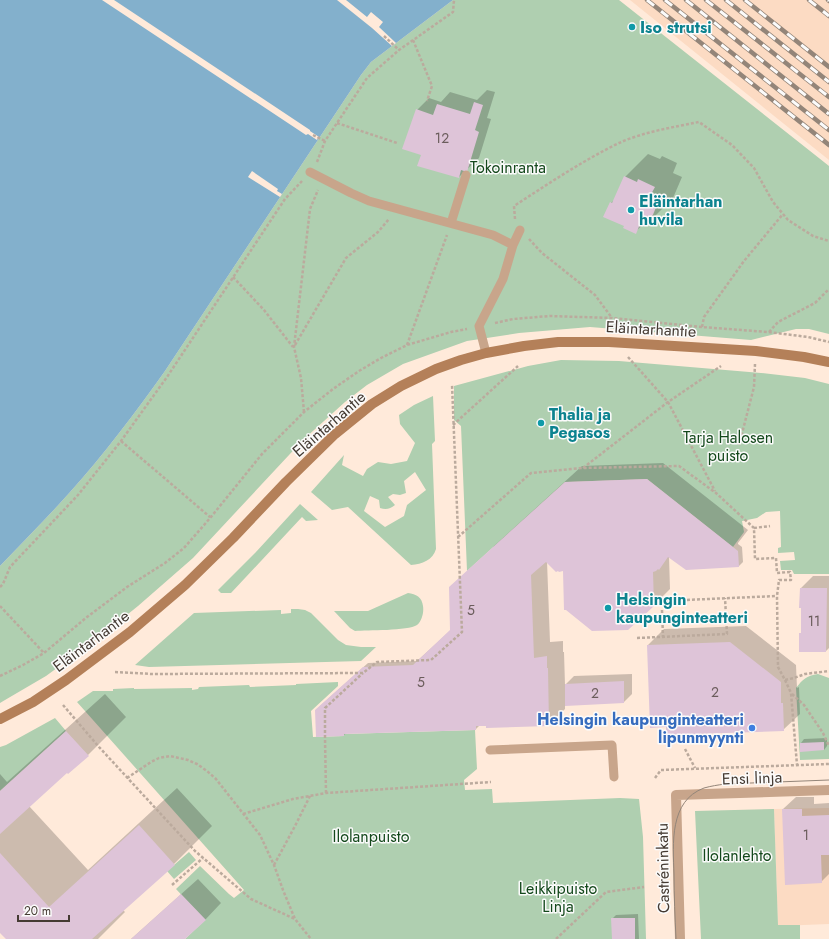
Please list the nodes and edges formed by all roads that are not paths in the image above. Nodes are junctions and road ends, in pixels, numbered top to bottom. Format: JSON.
{"nodes":[{"id":1,"x":310,"y":172,"type":"road end"},
{"id":2,"x":466,"y":175,"type":"dead end"},
{"id":3,"x":451,"y":223,"type":"junction"},
{"id":4,"x":520,"y":230,"type":"road end"},
{"id":5,"x":513,"y":245,"type":"junction"},
{"id":6,"x":486,"y":353,"type":"junction"},
{"id":7,"x":829,"y":362,"type":"edge"},
{"id":8,"x":0,"y":719,"type":"edge"},
{"id":9,"x":490,"y":750,"type":"dead end"},
{"id":10,"x":614,"y":777,"type":"dead end"},
{"id":11,"x":829,"y":790,"type":"edge"},
{"id":12,"x":676,"y":796,"type":"joint"},
{"id":13,"x":680,"y":939,"type":"edge"}],
"edges":[{"from":1,"to":3,"type":"lane"},
{"from":2,"to":3,"type":"lane"},
{"from":3,"to":5,"type":"lane"},
{"from":4,"to":5,"type":"lane"},
{"from":5,"to":6,"type":"lane"},
{"from":6,"to":7,"type":"main road","name":"Eläintarhantie"},
{"from":6,"to":8,"type":"main road","name":"Eläintarhantie"},
{"from":9,"to":10,"type":"lane"},
{"from":11,"to":12,"type":"street","name":"Ensi linja"},
{"from":12,"to":13,"type":"street","name":"Castréninkatu"}]}
